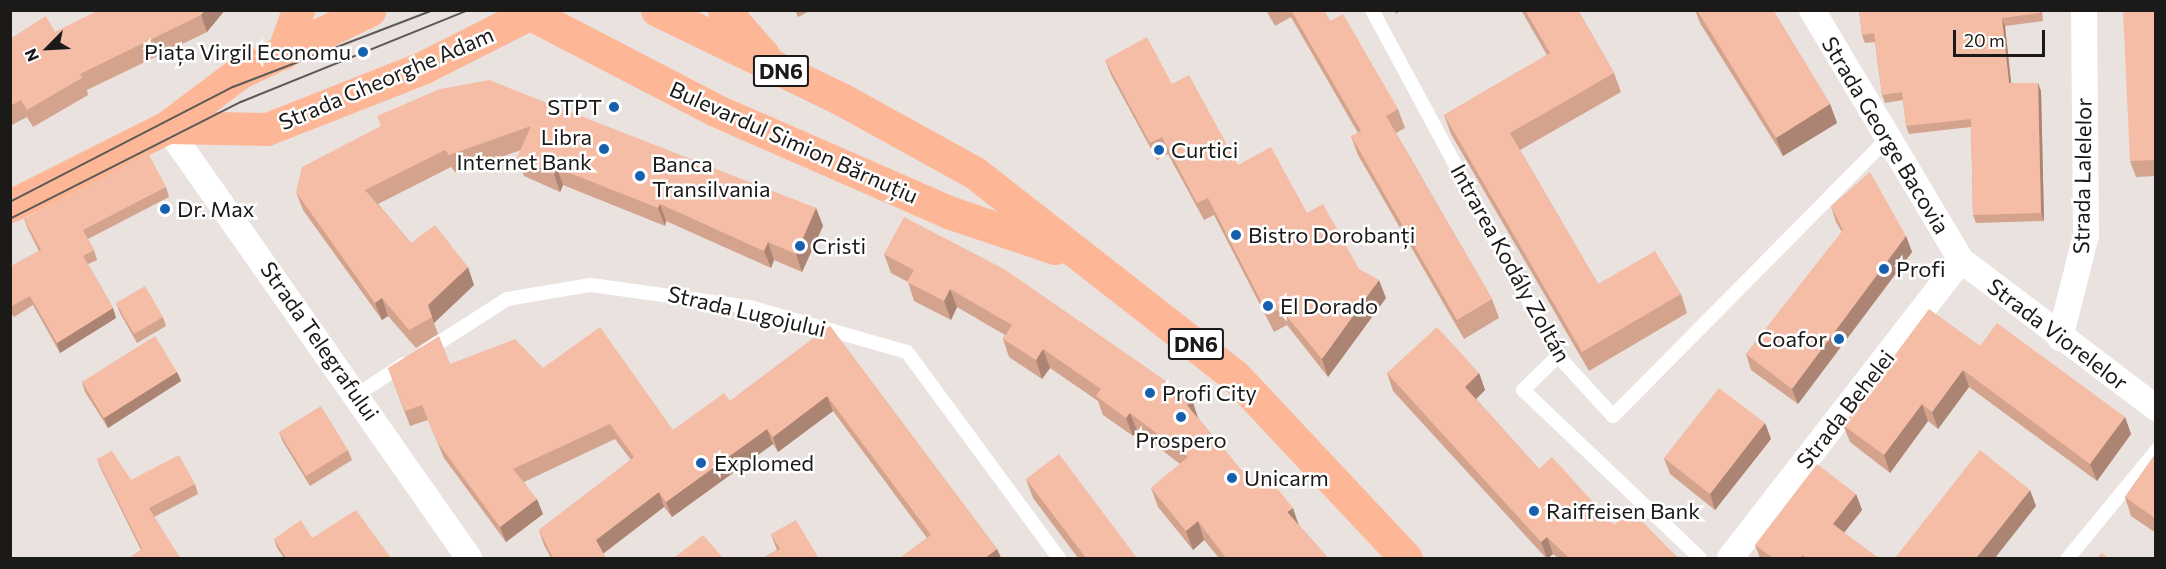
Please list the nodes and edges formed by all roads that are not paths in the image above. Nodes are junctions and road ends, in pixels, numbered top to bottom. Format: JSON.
{"nodes":[{"id":1,"x":298,"y":10,"type":"edge"},
{"id":2,"x":370,"y":10,"type":"edge"},
{"id":3,"x":657,"y":10,"type":"edge"},
{"id":4,"x":724,"y":10,"type":"edge"},
{"id":5,"x":1372,"y":10,"type":"edge"},
{"id":6,"x":1812,"y":10,"type":"edge"},
{"id":7,"x":2084,"y":10,"type":"edge"},
{"id":8,"x":530,"y":12,"type":"edge"},
{"id":9,"x":283,"y":52,"type":"junction"},
{"id":10,"x":775,"y":69,"type":"junction"},
{"id":11,"x":167,"y":127,"type":"junction"},
{"id":12,"x":1887,"y":139,"type":"junction"},
{"id":13,"x":10,"y":206,"type":"edge"},
{"id":14,"x":1073,"y":254,"type":"junction"},
{"id":15,"x":1961,"y":260,"type":"junction"},
{"id":16,"x":2060,"y":338,"type":"junction"},
{"id":17,"x":1558,"y":356,"type":"junction"},
{"id":18,"x":358,"y":394,"type":"junction"},
{"id":19,"x":2156,"y":408,"type":"edge"},
{"id":20,"x":2156,"y":451,"type":"edge"},
{"id":21,"x":469,"y":558,"type":"edge"},
{"id":22,"x":1059,"y":558,"type":"edge"},
{"id":23,"x":1406,"y":558,"type":"edge"},
{"id":24,"x":1700,"y":558,"type":"edge"},
{"id":25,"x":1730,"y":558,"type":"edge"},
{"id":26,"x":2068,"y":558,"type":"edge"}],
"edges":[{"from":1,"to":9,"type":"main road"},
{"from":2,"to":9,"type":"main road","name":"Strada Gheorghe Adam"},
{"from":3,"to":10,"type":"main road","name":"Bulevardul Simion Bărnuțiu","number":"DN6"},
{"from":4,"to":10,"type":"main road"},
{"from":5,"to":17,"type":"lane","name":"Intrarea Kodály Zoltán"},
{"from":6,"to":12,"type":"street","name":"Strada George Bacovia"},
{"from":7,"to":16,"type":"street","name":"Strada Lalelelor"},
{"from":8,"to":11,"type":"main road","name":"Strada Gheorghe Adam"},
{"from":8,"to":14,"type":"main road","name":"Bulevardul Simion Bărnuțiu","number":"DN6"},
{"from":9,"to":11,"type":"main road","name":"Strada Gheorghe Adam"},
{"from":10,"to":14,"type":"main road","name":"Bulevardul Simion Bărnuțiu","number":"DN6"},
{"from":11,"to":13,"type":"main road","name":"Strada Gheorghe Adam"},
{"from":11,"to":18,"type":"street","name":"Strada Telegrafului"},
{"from":12,"to":15,"type":"street","name":"Strada George Bacovia"},
{"from":12,"to":17,"type":"lane","name":"Intrarea Kodály Zoltán"},
{"from":14,"to":23,"type":"main road","name":"Bulevardul Simion Bărnuțiu","number":"DN6"},
{"from":15,"to":16,"type":"street","name":"Strada Viorelelor"},
{"from":15,"to":25,"type":"street","name":"Strada Behelei"},
{"from":16,"to":19,"type":"street","name":"Strada Viorelelor"},
{"from":17,"to":24,"type":"lane"},
{"from":18,"to":21,"type":"street","name":"Strada Telegrafului"},
{"from":18,"to":22,"type":"lane","name":"Strada Lugojului"},
{"from":20,"to":26,"type":"lane"}]}
